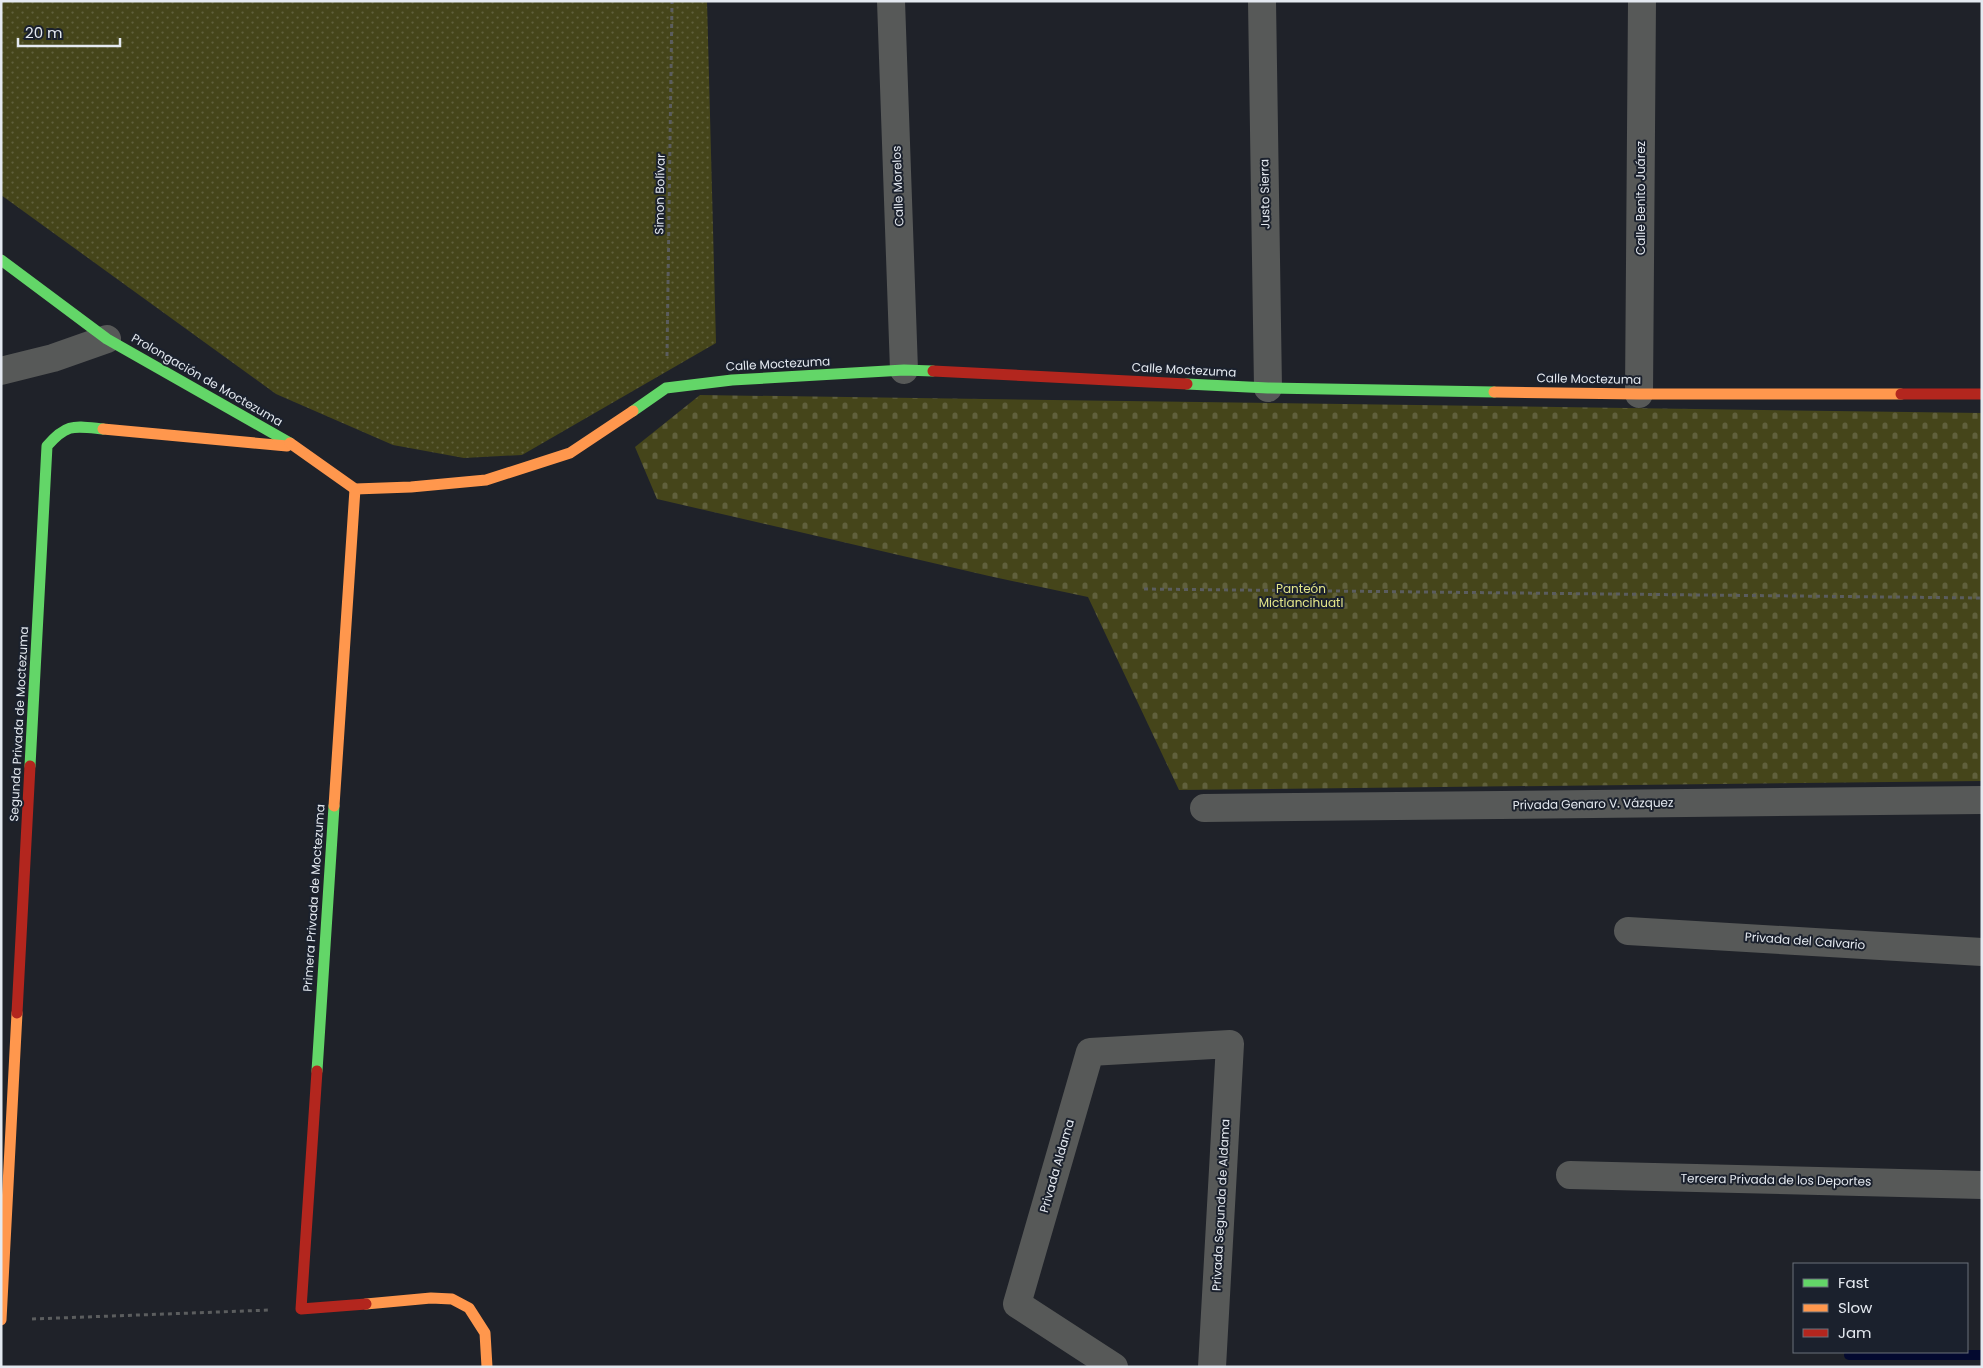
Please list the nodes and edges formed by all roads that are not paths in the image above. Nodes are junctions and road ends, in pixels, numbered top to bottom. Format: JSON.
{"nodes":[{"id":1,"x":891,"y":1,"type":"edge"},
{"id":2,"x":1262,"y":1,"type":"edge"},
{"id":3,"x":1642,"y":1,"type":"edge"},
{"id":4,"x":1,"y":260,"type":"edge"},
{"id":5,"x":107,"y":339,"type":"junction"},
{"id":6,"x":904,"y":370,"type":"junction"},
{"id":7,"x":1,"y":371,"type":"edge"},
{"id":8,"x":1268,"y":388,"type":"junction"},
{"id":9,"x":1639,"y":394,"type":"junction"},
{"id":10,"x":1982,"y":394,"type":"edge"},
{"id":11,"x":295,"y":446,"type":"junction"},
{"id":12,"x":355,"y":490,"type":"junction"},
{"id":13,"x":1982,"y":800,"type":"edge"},
{"id":14,"x":1204,"y":808,"type":"dead end"},
{"id":15,"x":1628,"y":931,"type":"dead end"},
{"id":16,"x":1982,"y":952,"type":"edge"},
{"id":17,"x":1230,"y":1044,"type":"joint"},
{"id":18,"x":1570,"y":1176,"type":"dead end"},
{"id":19,"x":1982,"y":1185,"type":"edge"},
{"id":20,"x":1,"y":1320,"type":"edge"},
{"id":21,"x":487,"y":1367,"type":"edge"},
{"id":22,"x":1114,"y":1367,"type":"edge"},
{"id":23,"x":1212,"y":1367,"type":"edge"}],
"edges":[{"from":1,"to":6,"type":"street","name":"Calle Morelos"},
{"from":2,"to":8,"type":"street","name":"Justo Sierra"},
{"from":3,"to":9,"type":"street","name":"Calle Benito Juárez"},
{"from":4,"to":5,"type":"street","name":"Prolongación de Moctezuma"},
{"from":5,"to":7,"type":"street"},
{"from":5,"to":11,"type":"street","name":"Prolongación de Moctezuma"},
{"from":6,"to":8,"type":"street","name":"Calle Moctezuma"},
{"from":6,"to":12,"type":"street","name":"Calle Moctezuma"},
{"from":8,"to":9,"type":"street","name":"Calle Moctezuma"},
{"from":9,"to":10,"type":"street","name":"Calle Moctezuma"},
{"from":11,"to":12,"type":"street","name":"Prolongación de Moctezuma"},
{"from":11,"to":20,"type":"street","name":"Segunda Privada de Moctezuma"},
{"from":12,"to":21,"type":"street","name":"Primera Privada de Moctezuma"},
{"from":13,"to":14,"type":"street","name":"Privada Genaro V. Vázquez"},
{"from":15,"to":16,"type":"street","name":"Privada del Calvario"},
{"from":17,"to":22,"type":"street","name":"Privada Aldama"},
{"from":17,"to":23,"type":"street","name":"Privada Segunda de Aldama"},
{"from":18,"to":19,"type":"street","name":"Tercera Privada de los Deportes"}]}
